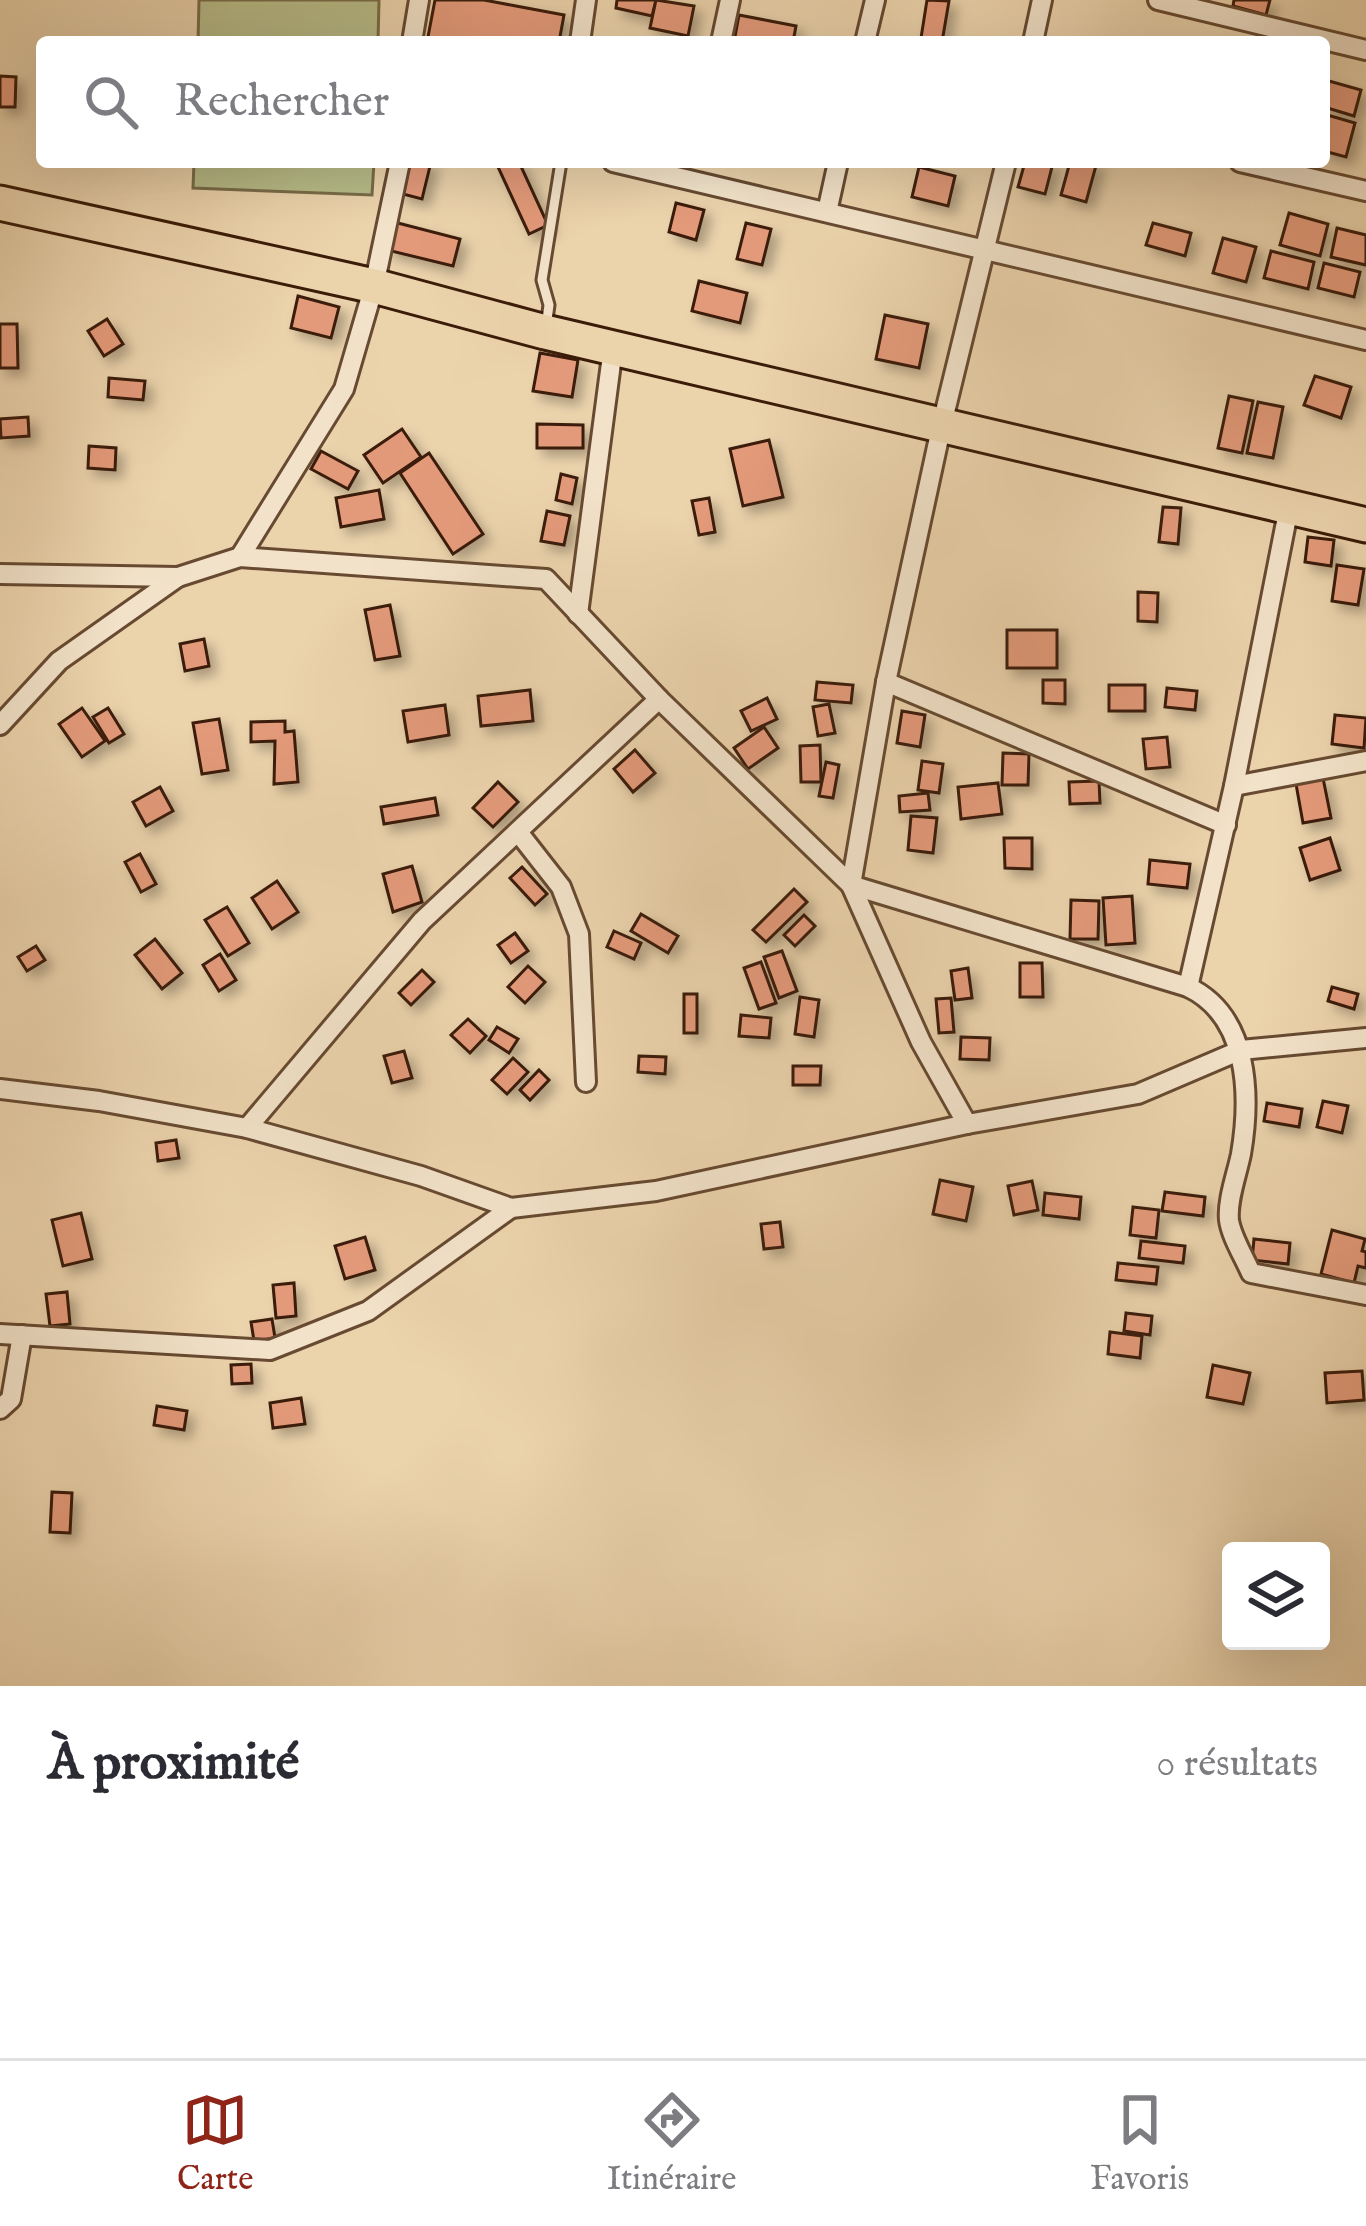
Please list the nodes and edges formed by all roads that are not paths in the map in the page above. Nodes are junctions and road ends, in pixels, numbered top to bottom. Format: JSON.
{"nodes":[{"id":1,"x":419,"y":0,"type":"edge"},
{"id":2,"x":586,"y":0,"type":"edge"},
{"id":3,"x":730,"y":0,"type":"edge"},
{"id":4,"x":1042,"y":0,"type":"edge"},
{"id":5,"x":1158,"y":0,"type":"edge"},
{"id":6,"x":869,"y":1,"type":"edge"},
{"id":7,"x":413,"y":36,"type":"edge"},
{"id":8,"x":581,"y":36,"type":"edge"},
{"id":9,"x":722,"y":36,"type":"edge"},
{"id":10,"x":866,"y":36,"type":"edge"},
{"id":11,"x":1034,"y":36,"type":"edge"},
{"id":12,"x":1308,"y":36,"type":"edge"},
{"id":13,"x":1330,"y":41,"type":"edge"},
{"id":14,"x":1366,"y":50,"type":"edge"},
{"id":15,"x":399,"y":168,"type":"edge"},
{"id":16,"x":560,"y":168,"type":"edge"},
{"id":17,"x":837,"y":168,"type":"edge"},
{"id":18,"x":1005,"y":168,"type":"edge"},
{"id":19,"x":1266,"y":168,"type":"edge"},
{"id":20,"x":691,"y":171,"type":"edge"},
{"id":21,"x":1366,"y":191,"type":"edge"},
{"id":22,"x":0,"y":203,"type":"edge"},
{"id":23,"x":827,"y":212,"type":"junction"},
{"id":24,"x":985,"y":248,"type":"junction"},
{"id":25,"x":374,"y":286,"type":"junction"},
{"id":26,"x":545,"y":332,"type":"junction"},
{"id":27,"x":1366,"y":340,"type":"edge"},
{"id":28,"x":614,"y":349,"type":"junction"},
{"id":29,"x":942,"y":424,"type":"junction"},
{"id":30,"x":1289,"y":507,"type":"junction"},
{"id":31,"x":1366,"y":525,"type":"edge"},
{"id":32,"x":240,"y":556,"type":"junction"},
{"id":33,"x":0,"y":574,"type":"edge"},
{"id":34,"x":178,"y":577,"type":"junction"},
{"id":35,"x":578,"y":614,"type":"junction"},
{"id":36,"x":886,"y":682,"type":"junction"},
{"id":37,"x":659,"y":699,"type":"junction"},
{"id":38,"x":0,"y":725,"type":"edge"},
{"id":39,"x":1366,"y":761,"type":"edge"},
{"id":40,"x":1234,"y":786,"type":"junction"},
{"id":41,"x":1226,"y":825,"type":"junction"},
{"id":42,"x":518,"y":832,"type":"junction"},
{"id":43,"x":851,"y":885,"type":"junction"},
{"id":44,"x":1188,"y":987,"type":"junction"},
{"id":45,"x":1366,"y":1038,"type":"edge"},
{"id":46,"x":1241,"y":1050,"type":"junction"},
{"id":47,"x":586,"y":1082,"type":"dead end"},
{"id":48,"x":0,"y":1089,"type":"edge"},
{"id":49,"x":967,"y":1124,"type":"junction"},
{"id":50,"x":247,"y":1128,"type":"junction"},
{"id":51,"x":511,"y":1208,"type":"junction"},
{"id":52,"x":1366,"y":1295,"type":"edge"},
{"id":53,"x":0,"y":1334,"type":"edge"},
{"id":54,"x":22,"y":1335,"type":"junction"},
{"id":55,"x":0,"y":1409,"type":"edge"}],
"edges":[{"from":1,"to":7,"type":"street"},
{"from":2,"to":8,"type":"street"},
{"from":3,"to":9,"type":"street"},
{"from":4,"to":11,"type":"street"},
{"from":5,"to":12,"type":"street"},
{"from":6,"to":10,"type":"street"},
{"from":13,"to":14,"type":"street"},
{"from":15,"to":25,"type":"street"},
{"from":16,"to":26,"type":"lane"},
{"from":17,"to":23,"type":"street"},
{"from":18,"to":24,"type":"street"},
{"from":19,"to":21,"type":"street"},
{"from":20,"to":23,"type":"street"},
{"from":22,"to":25,"type":"highway"},
{"from":23,"to":24,"type":"street"},
{"from":24,"to":27,"type":"street"},
{"from":24,"to":29,"type":"street"},
{"from":25,"to":26,"type":"highway"},
{"from":25,"to":32,"type":"street"},
{"from":26,"to":28,"type":"highway"},
{"from":28,"to":29,"type":"highway"},
{"from":28,"to":35,"type":"street"},
{"from":29,"to":30,"type":"highway"},
{"from":29,"to":36,"type":"street"},
{"from":30,"to":31,"type":"highway"},
{"from":30,"to":40,"type":"street"},
{"from":32,"to":34,"type":"street"},
{"from":32,"to":35,"type":"street"},
{"from":33,"to":34,"type":"street"},
{"from":34,"to":38,"type":"street"},
{"from":35,"to":37,"type":"street"},
{"from":36,"to":41,"type":"street"},
{"from":36,"to":43,"type":"street"},
{"from":37,"to":42,"type":"street"},
{"from":37,"to":43,"type":"street"},
{"from":39,"to":40,"type":"street"},
{"from":40,"to":41,"type":"street"},
{"from":41,"to":44,"type":"street"},
{"from":42,"to":47,"type":"street"},
{"from":42,"to":50,"type":"street"},
{"from":43,"to":44,"type":"street"},
{"from":43,"to":49,"type":"street"},
{"from":44,"to":46,"type":"street"},
{"from":45,"to":46,"type":"street"},
{"from":46,"to":49,"type":"street"},
{"from":46,"to":52,"type":"street"},
{"from":48,"to":50,"type":"street"},
{"from":49,"to":51,"type":"street"},
{"from":50,"to":51,"type":"street"},
{"from":51,"to":54,"type":"street"},
{"from":53,"to":54,"type":"street"},
{"from":54,"to":55,"type":"street"}]}
